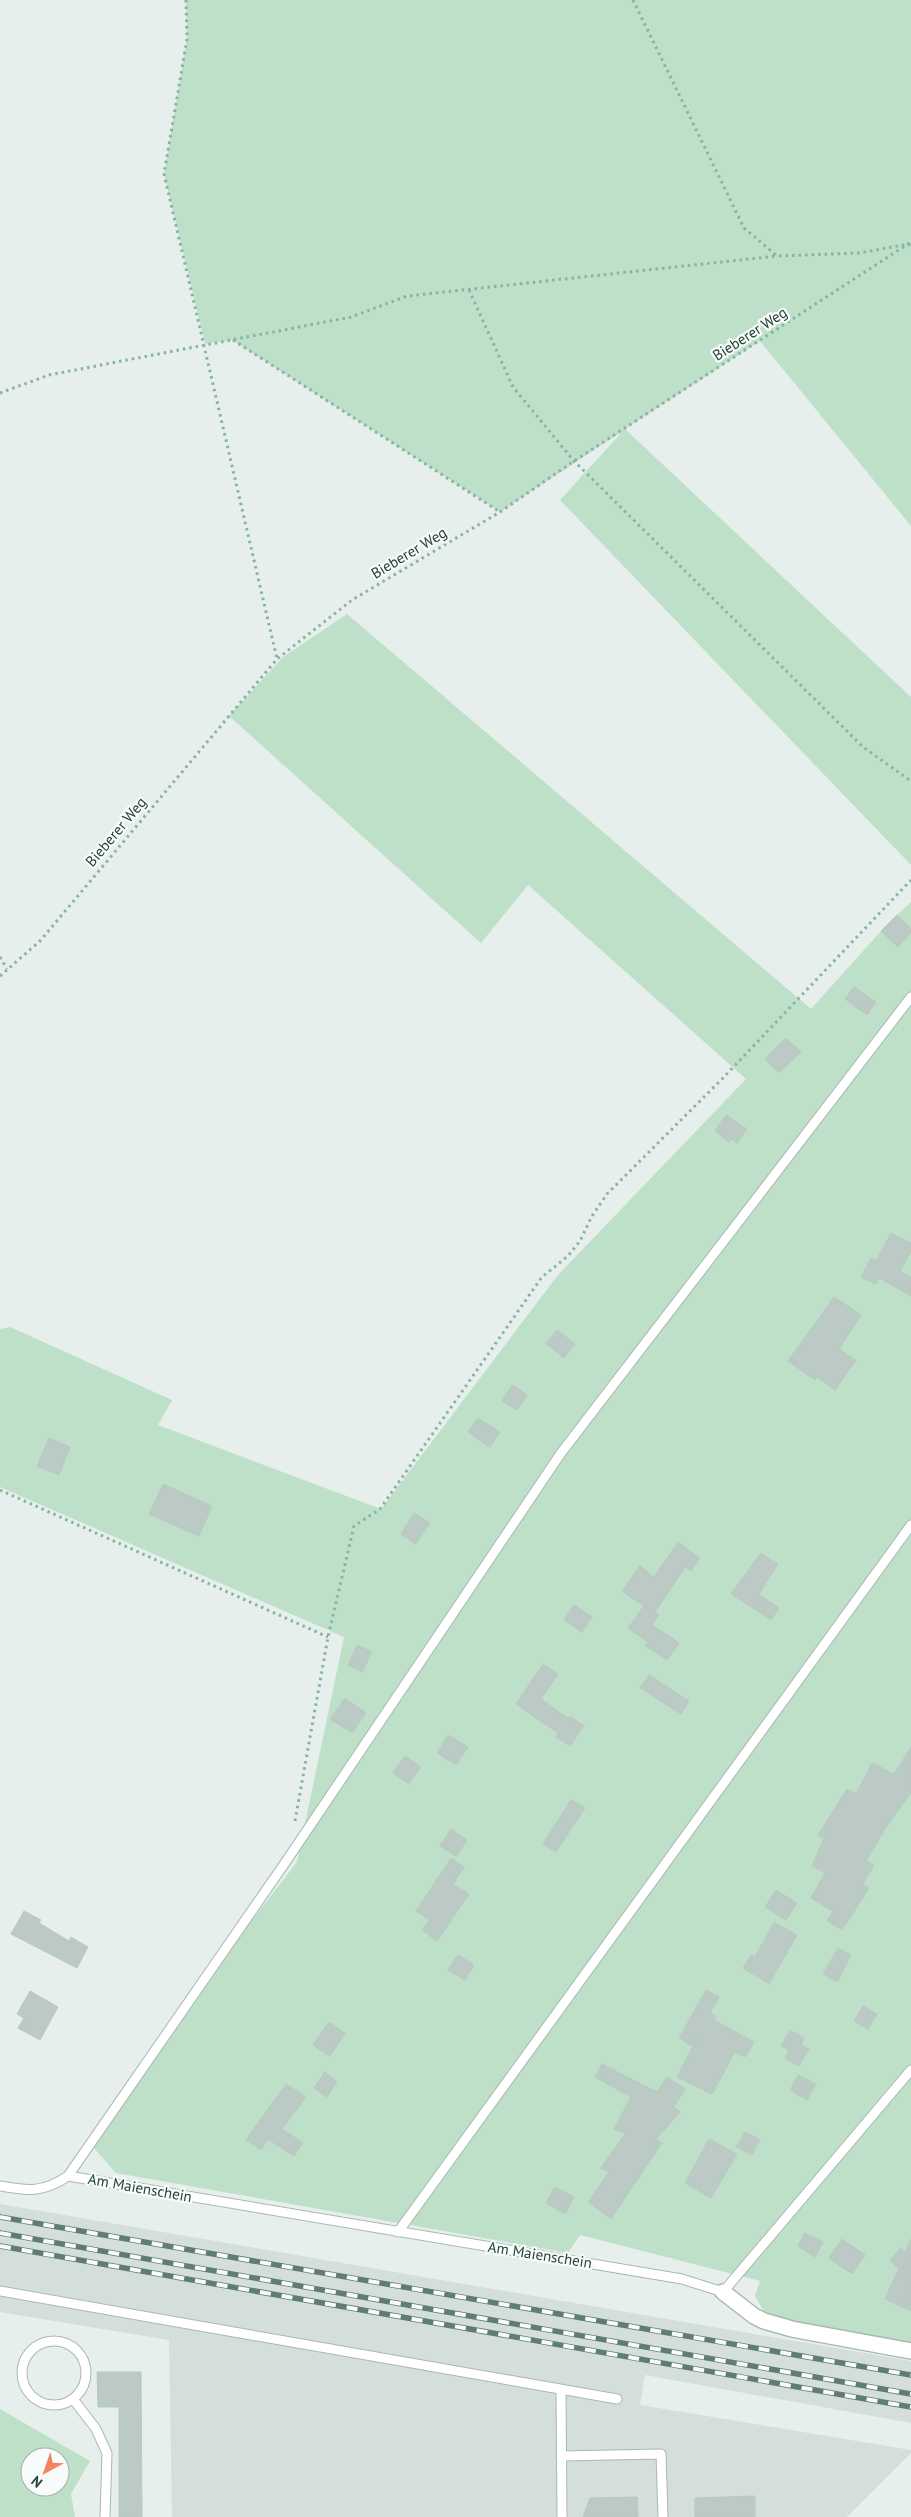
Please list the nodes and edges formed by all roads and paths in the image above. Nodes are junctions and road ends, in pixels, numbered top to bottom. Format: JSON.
{"nodes":[{"id":1,"x":186,"y":0,"type":"edge"},
{"id":2,"x":633,"y":0,"type":"edge"},
{"id":3,"x":910,"y":244,"type":"edge"},
{"id":4,"x":777,"y":256,"type":"junction"},
{"id":5,"x":469,"y":290,"type":"junction"},
{"id":6,"x":232,"y":340,"type":"junction"},
{"id":7,"x":205,"y":344,"type":"junction"},
{"id":8,"x":0,"y":393,"type":"edge"},
{"id":9,"x":574,"y":461,"type":"junction"},
{"id":10,"x":500,"y":512,"type":"junction"},
{"id":11,"x":278,"y":659,"type":"junction"},
{"id":12,"x":911,"y":781,"type":"edge"},
{"id":13,"x":911,"y":880,"type":"edge"},
{"id":14,"x":0,"y":957,"type":"edge"},
{"id":15,"x":8,"y":969,"type":"junction"},
{"id":16,"x":0,"y":976,"type":"edge"},
{"id":17,"x":911,"y":997,"type":"edge"},
{"id":18,"x":0,"y":1490,"type":"edge"},
{"id":19,"x":911,"y":1525,"type":"edge"},
{"id":20,"x":328,"y":1637,"type":"junction"},
{"id":21,"x":293,"y":1831,"type":"dead end"},
{"id":22,"x":911,"y":2070,"type":"edge"},
{"id":23,"x":68,"y":2176,"type":"junction"},
{"id":24,"x":0,"y":2186,"type":"edge"},
{"id":25,"x":398,"y":2232,"type":"junction"},
{"id":26,"x":0,"y":2291,"type":"edge"},
{"id":27,"x":723,"y":2292,"type":"junction"},
{"id":28,"x":911,"y":2351,"type":"edge"},
{"id":29,"x":561,"y":2390,"type":"junction"},
{"id":30,"x":73,"y":2399,"type":"junction"},
{"id":31,"x":617,"y":2399,"type":"dead end"},
{"id":32,"x":561,"y":2456,"type":"junction"},
{"id":33,"x":105,"y":2517,"type":"edge"},
{"id":34,"x":562,"y":2517,"type":"edge"},
{"id":35,"x":662,"y":2517,"type":"edge"}],
"edges":[{"from":1,"to":7,"type":"path"},
{"from":2,"to":4,"type":"path"},
{"from":3,"to":4,"type":"path"},
{"from":3,"to":9,"type":"path","name":"Bieberer Weg"},
{"from":4,"to":5,"type":"path"},
{"from":5,"to":6,"type":"path"},
{"from":5,"to":9,"type":"path"},
{"from":6,"to":7,"type":"path"},
{"from":6,"to":10,"type":"path"},
{"from":7,"to":8,"type":"path"},
{"from":7,"to":11,"type":"path"},
{"from":9,"to":10,"type":"path","name":"Bieberer Weg"},
{"from":9,"to":12,"type":"path"},
{"from":10,"to":11,"type":"path","name":"Bieberer Weg"},
{"from":11,"to":15,"type":"path","name":"Bieberer Weg"},
{"from":13,"to":20,"type":"path"},
{"from":14,"to":15,"type":"path"},
{"from":15,"to":16,"type":"path","name":"Bieberer Weg"},
{"from":17,"to":23,"type":"lane","name":"Am Maienschein"},
{"from":18,"to":20,"type":"path"},
{"from":19,"to":25,"type":"lane"},
{"from":20,"to":21,"type":"path"},
{"from":22,"to":27,"type":"lane"},
{"from":23,"to":24,"type":"lane","name":"Am Maienschein"},
{"from":23,"to":25,"type":"lane","name":"Am Maienschein"},
{"from":25,"to":27,"type":"lane","name":"Am Maienschein"},
{"from":26,"to":29,"type":"lane"},
{"from":27,"to":28,"type":"street"},
{"from":29,"to":31,"type":"lane"},
{"from":29,"to":32,"type":"lane"},
{"from":30,"to":30,"type":"lane"},
{"from":30,"to":33,"type":"lane"},
{"from":32,"to":34,"type":"lane"},
{"from":32,"to":35,"type":"lane"}]}
